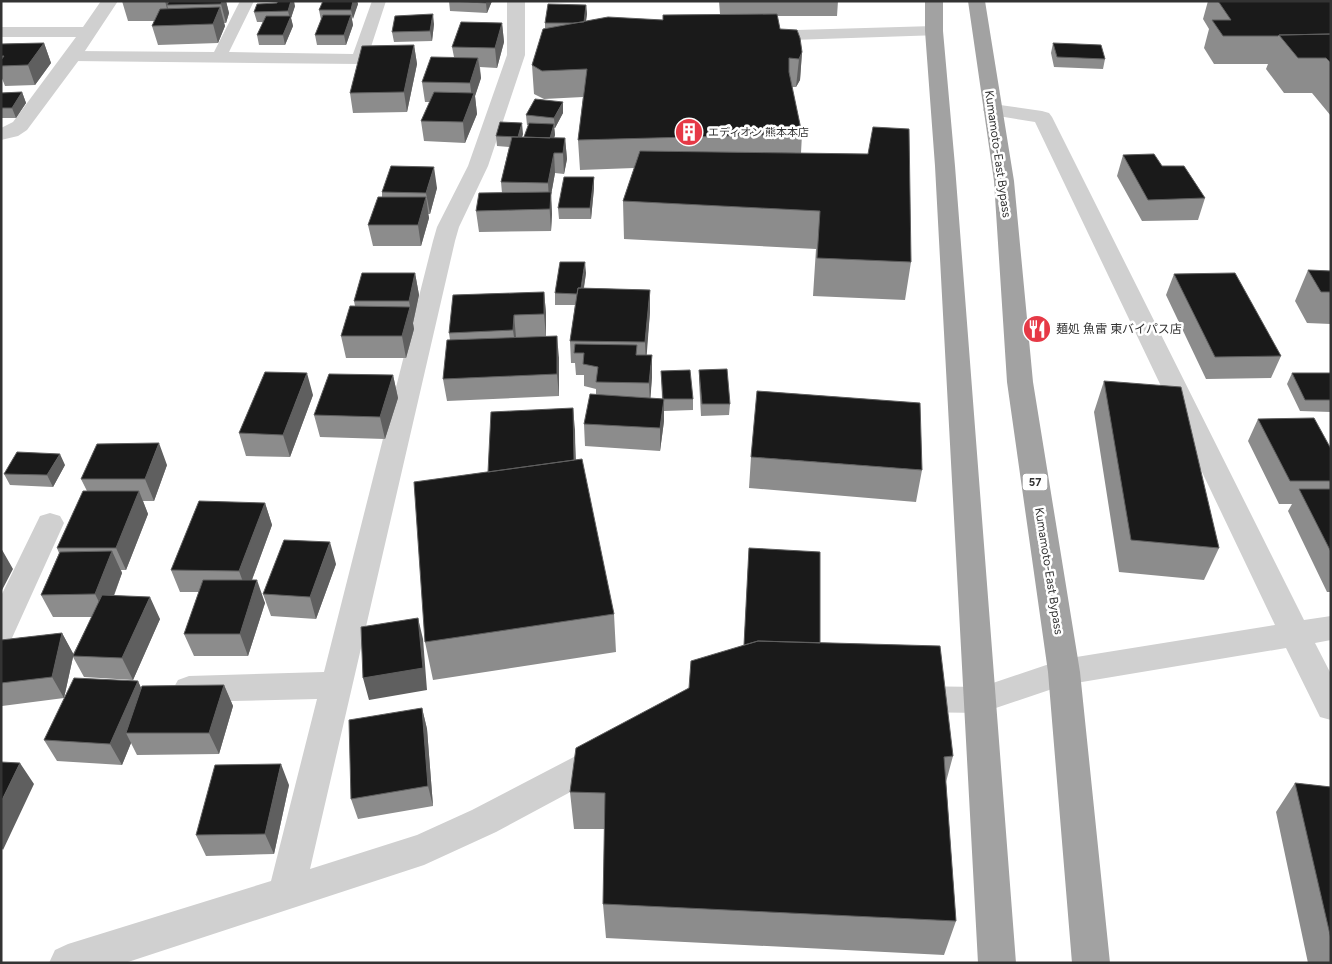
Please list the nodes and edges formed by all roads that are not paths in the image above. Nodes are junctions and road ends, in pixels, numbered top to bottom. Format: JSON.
{"nodes":[{"id":1,"x":110,"y":1,"type":"edge"},
{"id":2,"x":248,"y":1,"type":"edge"},
{"id":3,"x":380,"y":1,"type":"edge"},
{"id":4,"x":516,"y":1,"type":"edge"},
{"id":5,"x":934,"y":1,"type":"edge"},
{"id":6,"x":976,"y":1,"type":"edge"},
{"id":7,"x":934,"y":30,"type":"junction"},
{"id":8,"x":1,"y":32,"type":"edge"},
{"id":9,"x":88,"y":32,"type":"junction"},
{"id":10,"x":747,"y":36,"type":"edge"},
{"id":11,"x":73,"y":56,"type":"junction"},
{"id":12,"x":219,"y":56,"type":"junction"},
{"id":13,"x":993,"y":110,"type":"junction"},
{"id":14,"x":1,"y":134,"type":"edge"},
{"id":15,"x":50,"y":523,"type":"dead end"},
{"id":16,"x":1331,"y":628,"type":"edge"},
{"id":17,"x":1,"y":629,"type":"edge"},
{"id":18,"x":1294,"y":634,"type":"junction"},
{"id":19,"x":1064,"y":672,"type":"junction"},
{"id":20,"x":337,"y":685,"type":"junction"},
{"id":21,"x":166,"y":689,"type":"edge"},
{"id":22,"x":884,"y":698,"type":"edge"},
{"id":23,"x":981,"y":700,"type":"junction"},
{"id":24,"x":1331,"y":707,"type":"edge"},
{"id":25,"x":628,"y":746,"type":"edge"},
{"id":26,"x":286,"y":894,"type":"junction"},
{"id":27,"x":68,"y":963,"type":"edge"},
{"id":28,"x":997,"y":963,"type":"edge"},
{"id":29,"x":1091,"y":963,"type":"edge"}],
"edges":[{"from":1,"to":9,"type":"street"},
{"from":2,"to":12,"type":"lane"},
{"from":3,"to":12,"type":"lane"},
{"from":4,"to":20,"type":"street"},
{"from":5,"to":7,"type":"highway"},
{"from":6,"to":13,"type":"highway","name":"Kumamoto-East Bypass","number":"57"},
{"from":7,"to":10,"type":"street"},
{"from":7,"to":23,"type":"highway"},
{"from":8,"to":9,"type":"street"},
{"from":9,"to":11,"type":"street"},
{"from":11,"to":12,"type":"lane"},
{"from":11,"to":14,"type":"street"},
{"from":13,"to":18,"type":"street"},
{"from":13,"to":19,"type":"highway","name":"Kumamoto-East Bypass","number":"57"},
{"from":15,"to":17,"type":"street"},
{"from":16,"to":18,"type":"street"},
{"from":18,"to":19,"type":"street"},
{"from":18,"to":24,"type":"street"},
{"from":19,"to":23,"type":"street"},
{"from":19,"to":29,"type":"highway","name":"Kumamoto-East Bypass","number":"57"},
{"from":20,"to":21,"type":"street"},
{"from":20,"to":26,"type":"street"},
{"from":22,"to":23,"type":"street"},
{"from":23,"to":28,"type":"highway"},
{"from":25,"to":26,"type":"street"},
{"from":26,"to":27,"type":"street"}]}
